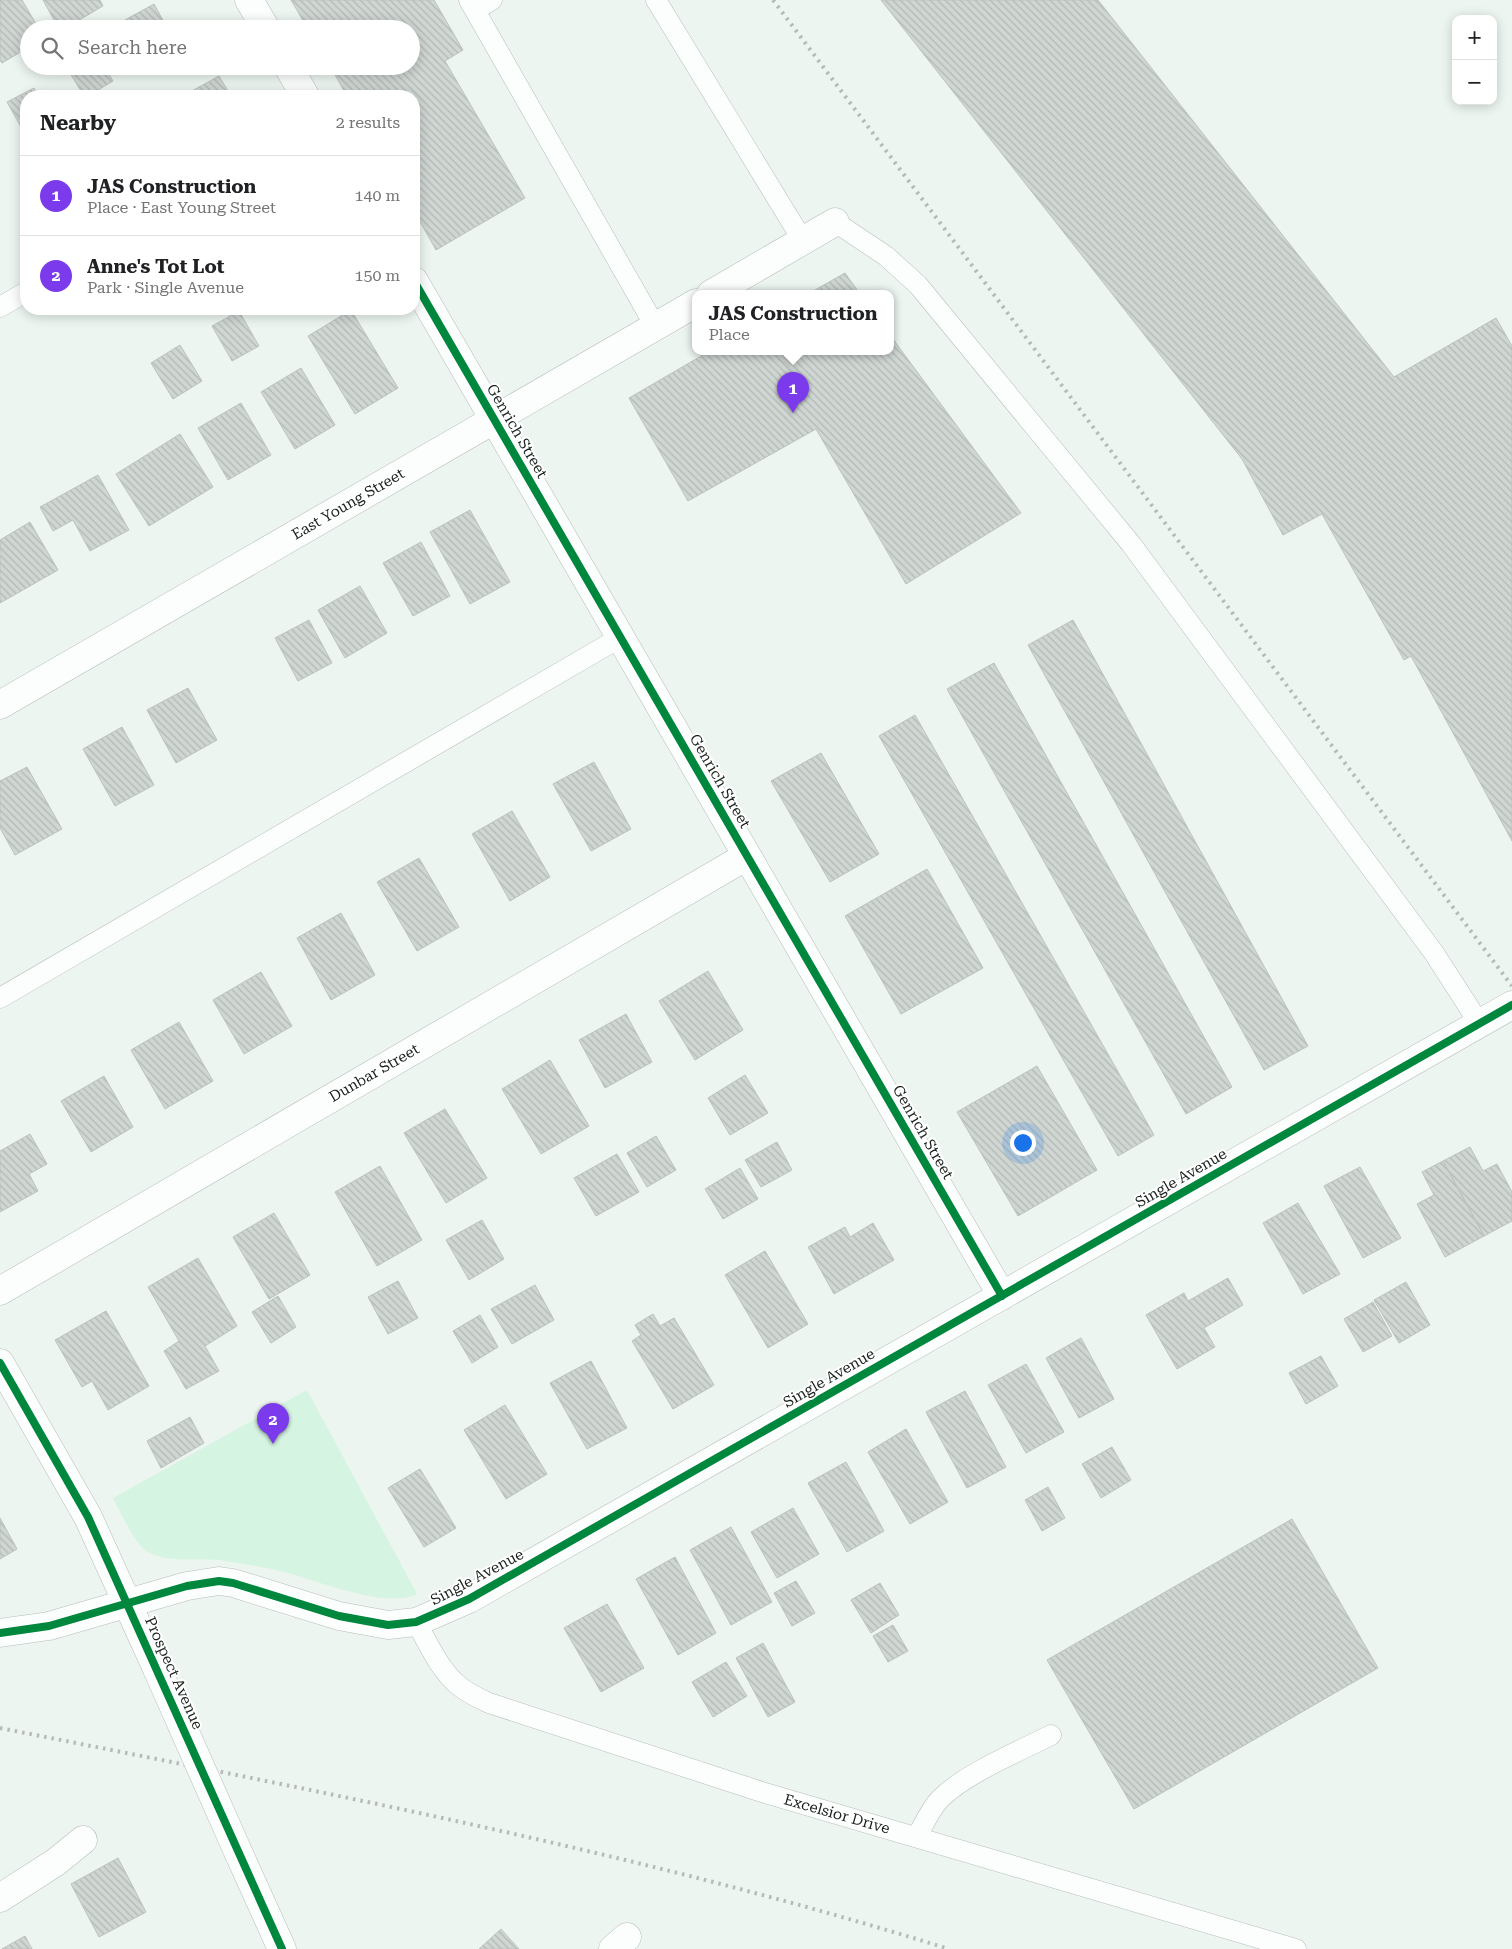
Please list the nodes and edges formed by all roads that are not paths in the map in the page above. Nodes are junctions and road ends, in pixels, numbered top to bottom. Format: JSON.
{"nodes":[{"id":1,"x":249,"y":0,"type":"edge"},
{"id":2,"x":656,"y":0,"type":"edge"},
{"id":3,"x":478,"y":3,"type":"edge"},
{"id":4,"x":261,"y":20,"type":"edge"},
{"id":5,"x":293,"y":75,"type":"edge"},
{"id":6,"x":302,"y":90,"type":"edge"},
{"id":7,"x":835,"y":222,"type":"joint"},
{"id":8,"x":803,"y":241,"type":"junction"},
{"id":9,"x":718,"y":290,"type":"edge"},
{"id":10,"x":420,"y":292,"type":"edge"},
{"id":11,"x":20,"y":295,"type":"edge"},
{"id":12,"x":692,"y":305,"type":"edge"},
{"id":13,"x":0,"y":307,"type":"edge"},
{"id":14,"x":655,"y":326,"type":"junction"},
{"id":15,"x":495,"y":419,"type":"junction"},
{"id":16,"x":621,"y":637,"type":"junction"},
{"id":17,"x":0,"y":705,"type":"edge"},
{"id":18,"x":747,"y":856,"type":"junction"},
{"id":19,"x":0,"y":998,"type":"edge"},
{"id":20,"x":1512,"y":1005,"type":"edge"},
{"id":21,"x":1480,"y":1023,"type":"junction"},
{"id":22,"x":0,"y":1291,"type":"edge"},
{"id":23,"x":1002,"y":1296,"type":"junction"},
{"id":24,"x":0,"y":1363,"type":"edge"},
{"id":25,"x":127,"y":1603,"type":"junction"},
{"id":26,"x":416,"y":1622,"type":"junction"},
{"id":27,"x":0,"y":1634,"type":"edge"},
{"id":28,"x":1051,"y":1735,"type":"dead end"},
{"id":29,"x":917,"y":1837,"type":"junction"},
{"id":30,"x":83,"y":1840,"type":"dead end"},
{"id":31,"x":0,"y":1898,"type":"edge"},
{"id":32,"x":282,"y":1949,"type":"edge"},
{"id":33,"x":1296,"y":1949,"type":"edge"}],
"edges":[{"from":1,"to":4,"type":"street"},
{"from":2,"to":8,"type":"lane"},
{"from":3,"to":14,"type":"lane"},
{"from":5,"to":6,"type":"street"},
{"from":7,"to":8,"type":"street"},
{"from":7,"to":21,"type":"lane"},
{"from":8,"to":9,"type":"street"},
{"from":10,"to":15,"type":"street","name":"Genrich Street"},
{"from":11,"to":13,"type":"lane"},
{"from":12,"to":14,"type":"street","name":"East Young Street"},
{"from":14,"to":15,"type":"street","name":"East Young Street"},
{"from":15,"to":16,"type":"street","name":"Genrich Street"},
{"from":15,"to":17,"type":"street","name":"East Young Street"},
{"from":16,"to":18,"type":"street","name":"Genrich Street"},
{"from":16,"to":19,"type":"lane"},
{"from":18,"to":22,"type":"street","name":"Dunbar Street"},
{"from":18,"to":23,"type":"street","name":"Genrich Street"},
{"from":20,"to":21,"type":"street","name":"Single Avenue"},
{"from":21,"to":23,"type":"street","name":"Single Avenue"},
{"from":23,"to":26,"type":"street","name":"Single Avenue"},
{"from":24,"to":25,"type":"street","name":"Prospect Avenue"},
{"from":25,"to":26,"type":"street","name":"Single Avenue"},
{"from":25,"to":27,"type":"street","name":"Single Avenue"},
{"from":25,"to":32,"type":"street","name":"Prospect Avenue","bridge":true},
{"from":26,"to":29,"type":"lane","name":"Excelsior Drive"},
{"from":28,"to":29,"type":"lane"},
{"from":29,"to":33,"type":"lane","name":"Excelsior Drive"},
{"from":30,"to":31,"type":"street"}]}
